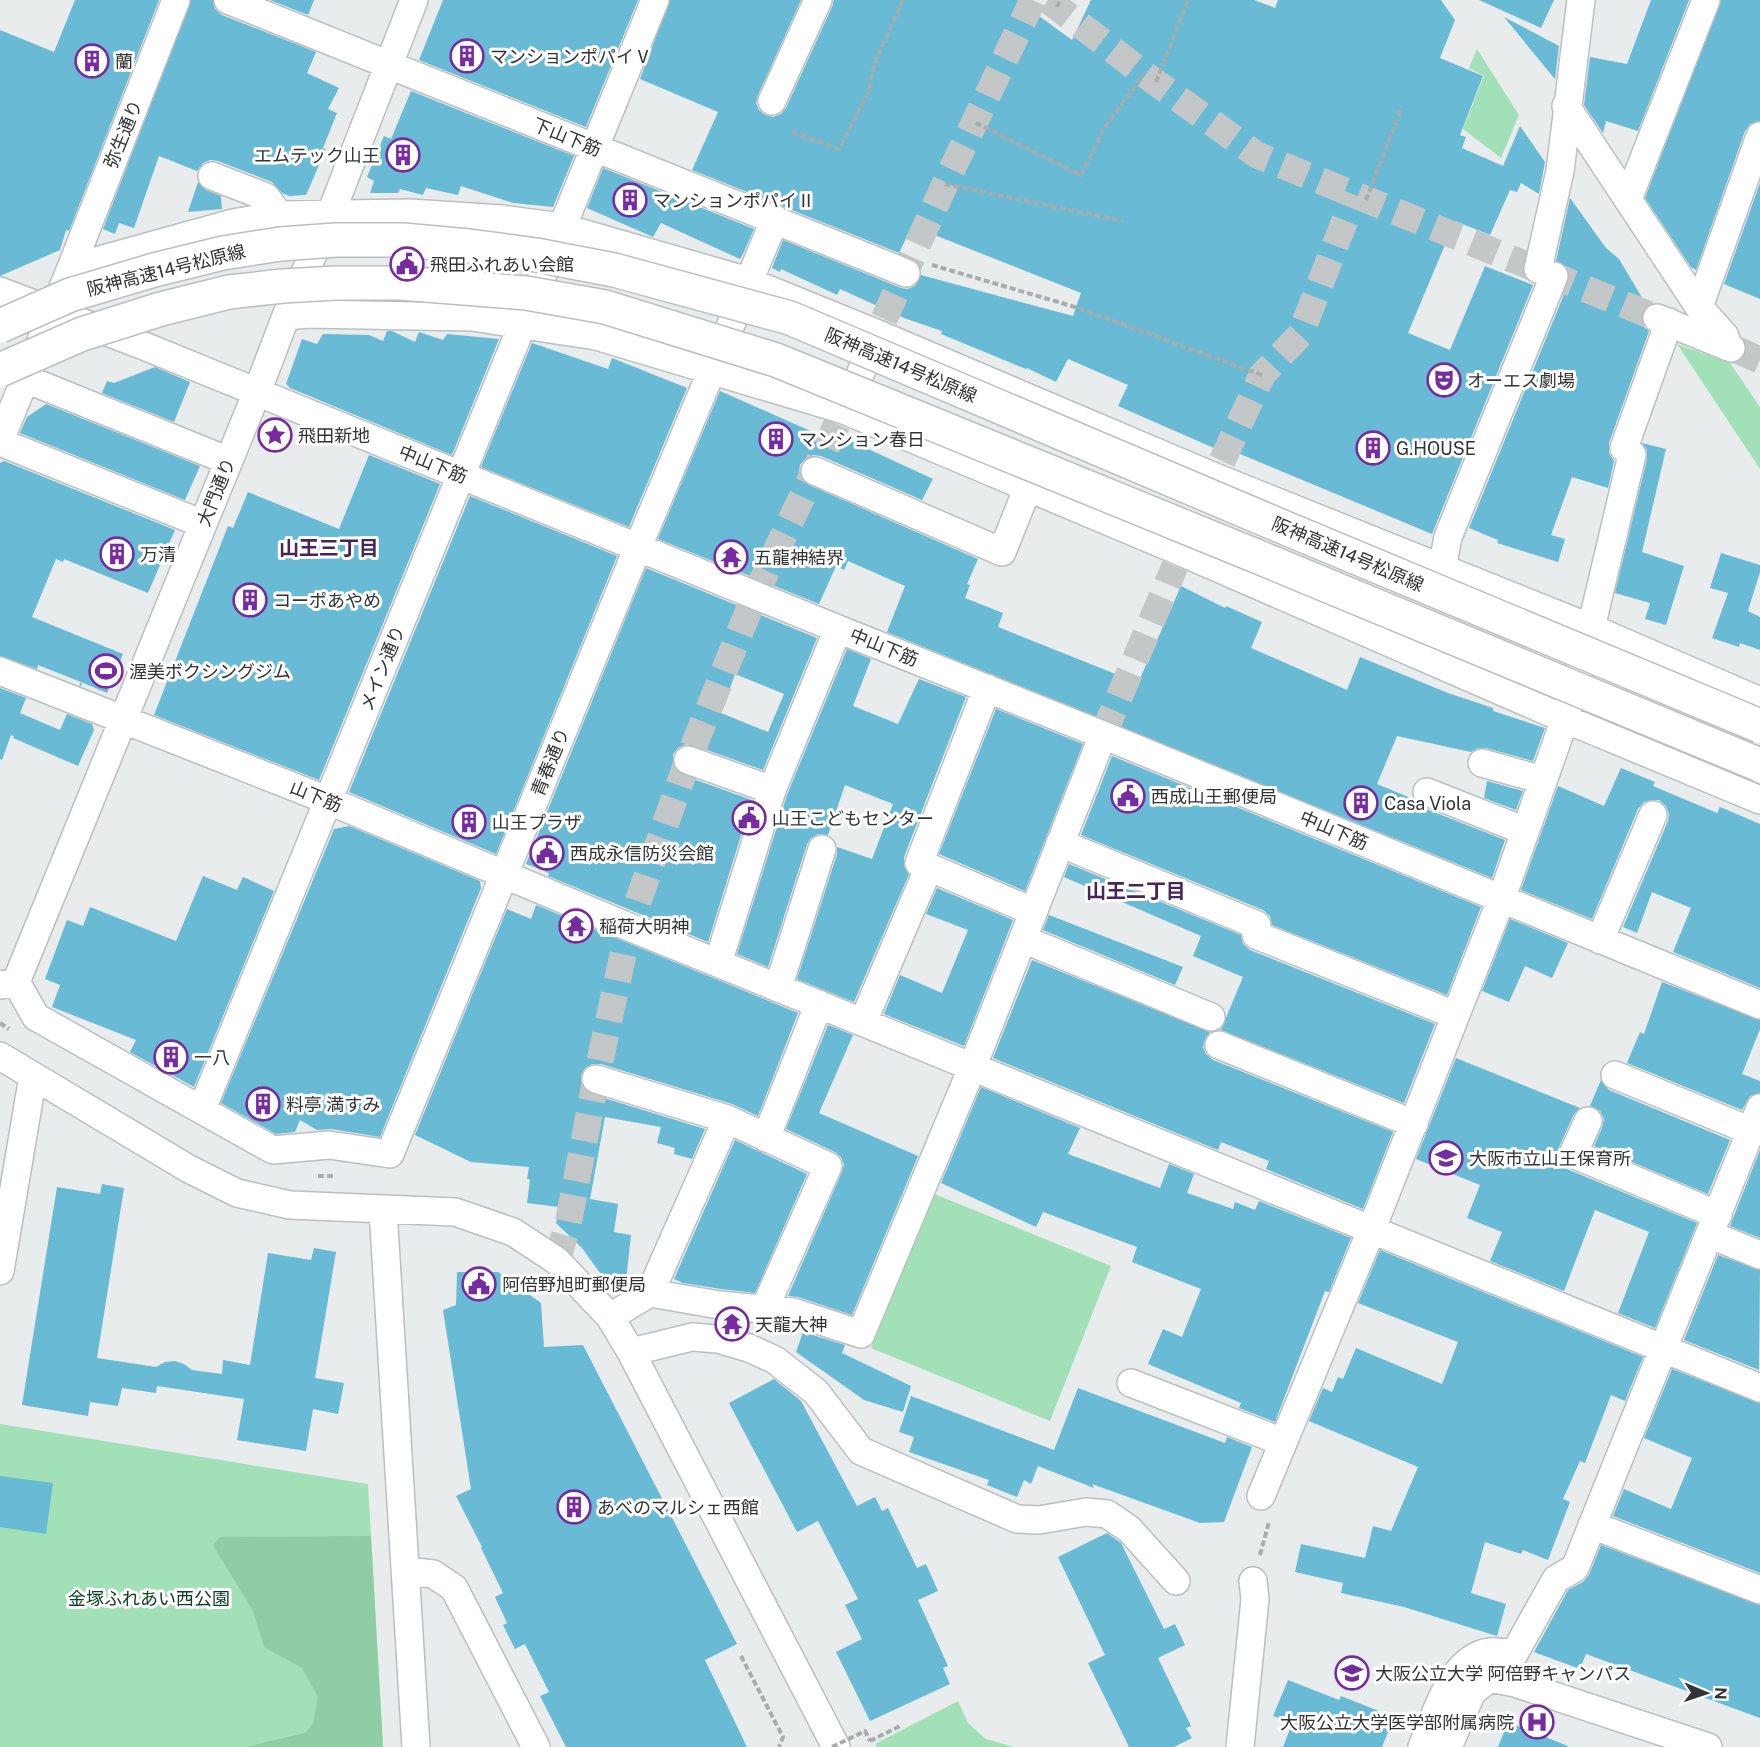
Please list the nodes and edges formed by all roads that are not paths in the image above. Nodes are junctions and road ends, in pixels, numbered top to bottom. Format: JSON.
{"nodes":[{"id":1,"x":176,"y":0,"type":"edge"},
{"id":2,"x":228,"y":0,"type":"edge"},
{"id":3,"x":414,"y":0,"type":"edge"},
{"id":4,"x":655,"y":0,"type":"edge"},
{"id":5,"x":818,"y":0,"type":"edge"},
{"id":6,"x":1581,"y":0,"type":"edge"},
{"id":7,"x":1706,"y":0,"type":"edge"},
{"id":8,"x":388,"y":65,"type":"junction"},
{"id":9,"x":772,"y":101,"type":"dead end"},
{"id":10,"x":1566,"y":106,"type":"junction"},
{"id":11,"x":1760,"y":136,"type":"edge"},
{"id":12,"x":596,"y":148,"type":"junction"},
{"id":13,"x":212,"y":176,"type":"dead end"},
{"id":14,"x":1628,"y":199,"type":"junction"},
{"id":15,"x":331,"y":213,"type":"junction"},
{"id":16,"x":279,"y":215,"type":"junction"},
{"id":17,"x":775,"y":219,"type":"junction"},
{"id":18,"x":561,"y":227,"type":"junction"},
{"id":19,"x":71,"y":268,"type":"junction"},
{"id":20,"x":914,"y":268,"type":"road end"},
{"id":21,"x":748,"y":281,"type":"junction"},
{"id":22,"x":2,"y":294,"type":"edge"},
{"id":23,"x":1699,"y":307,"type":"junction"},
{"id":24,"x":53,"y":312,"type":"junction"},
{"id":25,"x":286,"y":316,"type":"junction"},
{"id":26,"x":523,"y":324,"type":"junction"},
{"id":27,"x":0,"y":326,"type":"edge"},
{"id":28,"x":873,"y":346,"type":"tunnel mouth"},
{"id":29,"x":712,"y":372,"type":"junction"},
{"id":30,"x":12,"y":386,"type":"edge"},
{"id":31,"x":257,"y":392,"type":"junction"},
{"id":32,"x":849,"y":398,"type":"tunnel mouth"},
{"id":33,"x":0,"y":441,"type":"edge"},
{"id":34,"x":229,"y":461,"type":"junction"},
{"id":35,"x":815,"y":471,"type":"dead end"},
{"id":36,"x":461,"y":475,"type":"junction"},
{"id":37,"x":1209,"y":487,"type":"tunnel mouth"},
{"id":38,"x":1028,"y":488,"type":"junction"},
{"id":39,"x":203,"y":524,"type":"junction"},
{"id":40,"x":1186,"y":538,"type":"tunnel mouth"},
{"id":41,"x":638,"y":547,"type":"junction"},
{"id":42,"x":1442,"y":569,"type":"junction"},
{"id":43,"x":1591,"y":628,"type":"junction"},
{"id":44,"x":838,"y":629,"type":"junction"},
{"id":45,"x":0,"y":671,"type":"edge"},
{"id":46,"x":987,"y":688,"type":"junction"},
{"id":47,"x":1760,"y":701,"type":"edge"},
{"id":48,"x":1565,"y":719,"type":"junction"},
{"id":49,"x":124,"y":720,"type":"junction"},
{"id":50,"x":1760,"y":726,"type":"edge"},
{"id":51,"x":1103,"y":735,"type":"junction"},
{"id":52,"x":688,"y":760,"type":"dead end"},
{"id":53,"x":1482,"y":763,"type":"dead end"},
{"id":54,"x":1760,"y":765,"type":"edge"},
{"id":55,"x":1543,"y":780,"type":"junction"},
{"id":56,"x":772,"y":790,"type":"junction"},
{"id":57,"x":1426,"y":792,"type":"dead end"},
{"id":58,"x":327,"y":800,"type":"junction"},
{"id":59,"x":1760,"y":800,"type":"edge"},
{"id":60,"x":1653,"y":815,"type":"dead end"},
{"id":61,"x":1525,"y":831,"type":"junction"},
{"id":62,"x":1060,"y":843,"type":"junction"},
{"id":63,"x":822,"y":849,"type":"dead end"},
{"id":64,"x":929,"y":867,"type":"junction"},
{"id":65,"x":504,"y":874,"type":"junction"},
{"id":66,"x":1501,"y":900,"type":"junction"},
{"id":67,"x":1032,"y":911,"type":"junction"},
{"id":68,"x":1023,"y":939,"type":"junction"},
{"id":69,"x":1600,"y":940,"type":"junction"},
{"id":70,"x":718,"y":963,"type":"junction"},
{"id":71,"x":8,"y":984,"type":"edge"},
{"id":72,"x":778,"y":987,"type":"junction"},
{"id":73,"x":819,"y":1004,"type":"junction"},
{"id":74,"x":1760,"y":1005,"type":"edge"},
{"id":75,"x":1455,"y":1015,"type":"junction"},
{"id":76,"x":1211,"y":1017,"type":"dead end"},
{"id":77,"x":863,"y":1022,"type":"junction"},
{"id":78,"x":1219,"y":1045,"type":"dead end"},
{"id":79,"x":0,"y":1056,"type":"edge"},
{"id":80,"x":972,"y":1068,"type":"junction"},
{"id":81,"x":1615,"y":1074,"type":"dead end"},
{"id":82,"x":33,"y":1076,"type":"junction"},
{"id":83,"x":596,"y":1079,"type":"dead end"},
{"id":84,"x":202,"y":1108,"type":"junction"},
{"id":85,"x":727,"y":1119,"type":"junction"},
{"id":86,"x":1755,"y":1120,"type":"edge"},
{"id":87,"x":1588,"y":1122,"type":"dead end"},
{"id":88,"x":1414,"y":1124,"type":"junction"},
{"id":89,"x":766,"y":1138,"type":"junction"},
{"id":90,"x":383,"y":1210,"type":"junction"},
{"id":91,"x":1714,"y":1225,"type":"junction"},
{"id":92,"x":1371,"y":1231,"type":"junction"},
{"id":93,"x":1760,"y":1255,"type":"edge"},
{"id":94,"x":0,"y":1271,"type":"edge"},
{"id":95,"x":650,"y":1293,"type":"junction"},
{"id":96,"x":764,"y":1310,"type":"junction"},
{"id":97,"x":610,"y":1317,"type":"junction"},
{"id":98,"x":1662,"y":1348,"type":"junction"},
{"id":99,"x":631,"y":1352,"type":"junction"},
{"id":100,"x":1131,"y":1383,"type":"dead end"},
{"id":101,"x":1760,"y":1388,"type":"edge"},
{"id":102,"x":1283,"y":1442,"type":"junction"},
{"id":103,"x":1261,"y":1496,"type":"road end"},
{"id":104,"x":1592,"y":1525,"type":"junction"},
{"id":105,"x":406,"y":1571,"type":"junction"},
{"id":106,"x":1176,"y":1581,"type":"dead end"},
{"id":107,"x":1253,"y":1581,"type":"road end"},
{"id":108,"x":1760,"y":1590,"type":"edge"},
{"id":109,"x":416,"y":1747,"type":"edge"},
{"id":110,"x":536,"y":1747,"type":"edge"},
{"id":111,"x":834,"y":1747,"type":"edge"},
{"id":112,"x":1240,"y":1747,"type":"edge"},
{"id":113,"x":1422,"y":1747,"type":"edge"},
{"id":114,"x":1449,"y":1747,"type":"edge"},
{"id":115,"x":1708,"y":1747,"type":"edge"}],
"edges":[{"from":1,"to":19,"type":"street","name":"弥生通り"},
{"from":2,"to":8,"type":"street","name":"下山下筋"},
{"from":3,"to":8,"type":"street","name":"大門通り"},
{"from":4,"to":12,"type":"street","name":"メイン通り"},
{"from":5,"to":9,"type":"street"},
{"from":6,"to":10,"type":"street"},
{"from":7,"to":14,"type":"street"},
{"from":8,"to":12,"type":"street","name":"下山下筋"},
{"from":8,"to":15,"type":"street","name":"大門通り"},
{"from":10,"to":14,"type":"street"},
{"from":10,"to":42,"type":"street"},
{"from":11,"to":23,"type":"street"},
{"from":12,"to":17,"type":"street","name":"下山下筋"},
{"from":12,"to":18,"type":"street","name":"メイン通り"},
{"from":13,"to":16,"type":"street"},
{"from":14,"to":23,"type":"street"},
{"from":15,"to":16,"type":"street"},
{"from":15,"to":18,"type":"street"},
{"from":15,"to":25,"type":"street","name":"大門通り"},
{"from":16,"to":19,"type":"street"},
{"from":17,"to":20,"type":"street","name":"下山下筋"},
{"from":17,"to":21,"type":"street","name":"青春通り"},
{"from":18,"to":21,"type":"street"},
{"from":18,"to":26,"type":"street","name":"メイン通り"},
{"from":19,"to":24,"type":"street","name":"弥生通り"},
{"from":21,"to":29,"type":"street","name":"青春通り"},
{"from":21,"to":42,"type":"street"},
{"from":22,"to":24,"type":"street","name":"中山下筋"},
{"from":23,"to":43,"type":"street"},
{"from":24,"to":30,"type":"street","name":"弥生通り"},
{"from":24,"to":31,"type":"street","name":"中山下筋"},
{"from":25,"to":26,"type":"street"},
{"from":25,"to":31,"type":"street","name":"大門通り"},
{"from":26,"to":29,"type":"street"},
{"from":26,"to":36,"type":"street","name":"メイン通り"},
{"from":27,"to":50,"type":"highway","name":"阪神高速14号松原線","bridge":true},
{"from":28,"to":32,"type":"street"},
{"from":29,"to":38,"type":"street"},
{"from":29,"to":41,"type":"street","name":"青春通り"},
{"from":30,"to":33,"type":"street","name":"弥生通り"},
{"from":30,"to":34,"type":"street"},
{"from":30,"to":54,"type":"highway","name":"阪神高速14号松原線","bridge":true},
{"from":31,"to":34,"type":"street","name":"大門通り"},
{"from":31,"to":36,"type":"street","name":"中山下筋"},
{"from":33,"to":39,"type":"street"},
{"from":34,"to":39,"type":"street","name":"大門通り"},
{"from":35,"to":38,"type":"street"},
{"from":36,"to":41,"type":"street","name":"中山下筋"},
{"from":36,"to":58,"type":"street","name":"メイン通り"},
{"from":37,"to":40,"type":"street"},
{"from":38,"to":48,"type":"street"},
{"from":39,"to":49,"type":"street","name":"大門通り"},
{"from":41,"to":44,"type":"street","name":"中山下筋"},
{"from":41,"to":65,"type":"street","name":"青春通り"},
{"from":42,"to":43,"type":"street"},
{"from":43,"to":47,"type":"street"},
{"from":43,"to":48,"type":"street"},
{"from":44,"to":46,"type":"street","name":"中山下筋"},
{"from":44,"to":56,"type":"street"},
{"from":45,"to":49,"type":"street","name":"山下筋"},
{"from":46,"to":51,"type":"street","name":"中山下筋"},
{"from":46,"to":64,"type":"street"},
{"from":48,"to":55,"type":"street"},
{"from":48,"to":59,"type":"street"},
{"from":49,"to":58,"type":"street","name":"山下筋"},
{"from":49,"to":71,"type":"street","name":"大門通り"},
{"from":51,"to":62,"type":"street"},
{"from":51,"to":66,"type":"street","name":"中山下筋"},
{"from":52,"to":56,"type":"street"},
{"from":53,"to":55,"type":"street"},
{"from":55,"to":61,"type":"street"},
{"from":56,"to":70,"type":"street"},
{"from":57,"to":61,"type":"street"},
{"from":58,"to":65,"type":"street","name":"山下筋"},
{"from":58,"to":84,"type":"street","name":"メイン通り"},
{"from":60,"to":69,"type":"street"},
{"from":61,"to":66,"type":"street"},
{"from":62,"to":67,"type":"street"},
{"from":62,"to":75,"type":"street"},
{"from":63,"to":72,"type":"street"},
{"from":64,"to":67,"type":"street"},
{"from":64,"to":77,"type":"street"},
{"from":65,"to":70,"type":"street","name":"山下筋"},
{"from":65,"to":84,"type":"street","name":"青春通り"},
{"from":66,"to":69,"type":"street","name":"中山下筋"},
{"from":66,"to":75,"type":"street"},
{"from":67,"to":68,"type":"street"},
{"from":68,"to":76,"type":"street"},
{"from":68,"to":80,"type":"street"},
{"from":69,"to":74,"type":"street","name":"中山下筋"},
{"from":70,"to":72,"type":"street","name":"山下筋"},
{"from":71,"to":84,"type":"street"},
{"from":72,"to":73,"type":"street","name":"山下筋"},
{"from":73,"to":77,"type":"street","name":"山下筋"},
{"from":73,"to":89,"type":"street"},
{"from":75,"to":88,"type":"street"},
{"from":77,"to":80,"type":"street","name":"山下筋"},
{"from":78,"to":88,"type":"street"},
{"from":79,"to":82,"type":"street"},
{"from":80,"to":92,"type":"street","name":"山下筋"},
{"from":80,"to":96,"type":"street"},
{"from":81,"to":86,"type":"street"},
{"from":82,"to":90,"type":"street"},
{"from":82,"to":94,"type":"street"},
{"from":83,"to":85,"type":"street"},
{"from":85,"to":89,"type":"street"},
{"from":85,"to":95,"type":"street"},
{"from":86,"to":91,"type":"street"},
{"from":87,"to":91,"type":"street"},
{"from":88,"to":92,"type":"street"},
{"from":89,"to":96,"type":"street"},
{"from":90,"to":97,"type":"street"},
{"from":90,"to":105,"type":"street"},
{"from":91,"to":93,"type":"street"},
{"from":91,"to":98,"type":"street"},
{"from":92,"to":98,"type":"street","name":"山下筋"},
{"from":92,"to":102,"type":"street"},
{"from":95,"to":96,"type":"street"},
{"from":95,"to":97,"type":"street"},
{"from":97,"to":99,"type":"street"},
{"from":98,"to":101,"type":"street","name":"山下筋"},
{"from":98,"to":104,"type":"street"},
{"from":99,"to":106,"type":"street"},
{"from":99,"to":111,"type":"street"},
{"from":100,"to":102,"type":"street"},
{"from":102,"to":103,"type":"street"},
{"from":104,"to":108,"type":"street"},
{"from":104,"to":113,"type":"street"},
{"from":105,"to":109,"type":"street"},
{"from":105,"to":110,"type":"street"},
{"from":107,"to":112,"type":"street"},
{"from":114,"to":115,"type":"street"}]}
